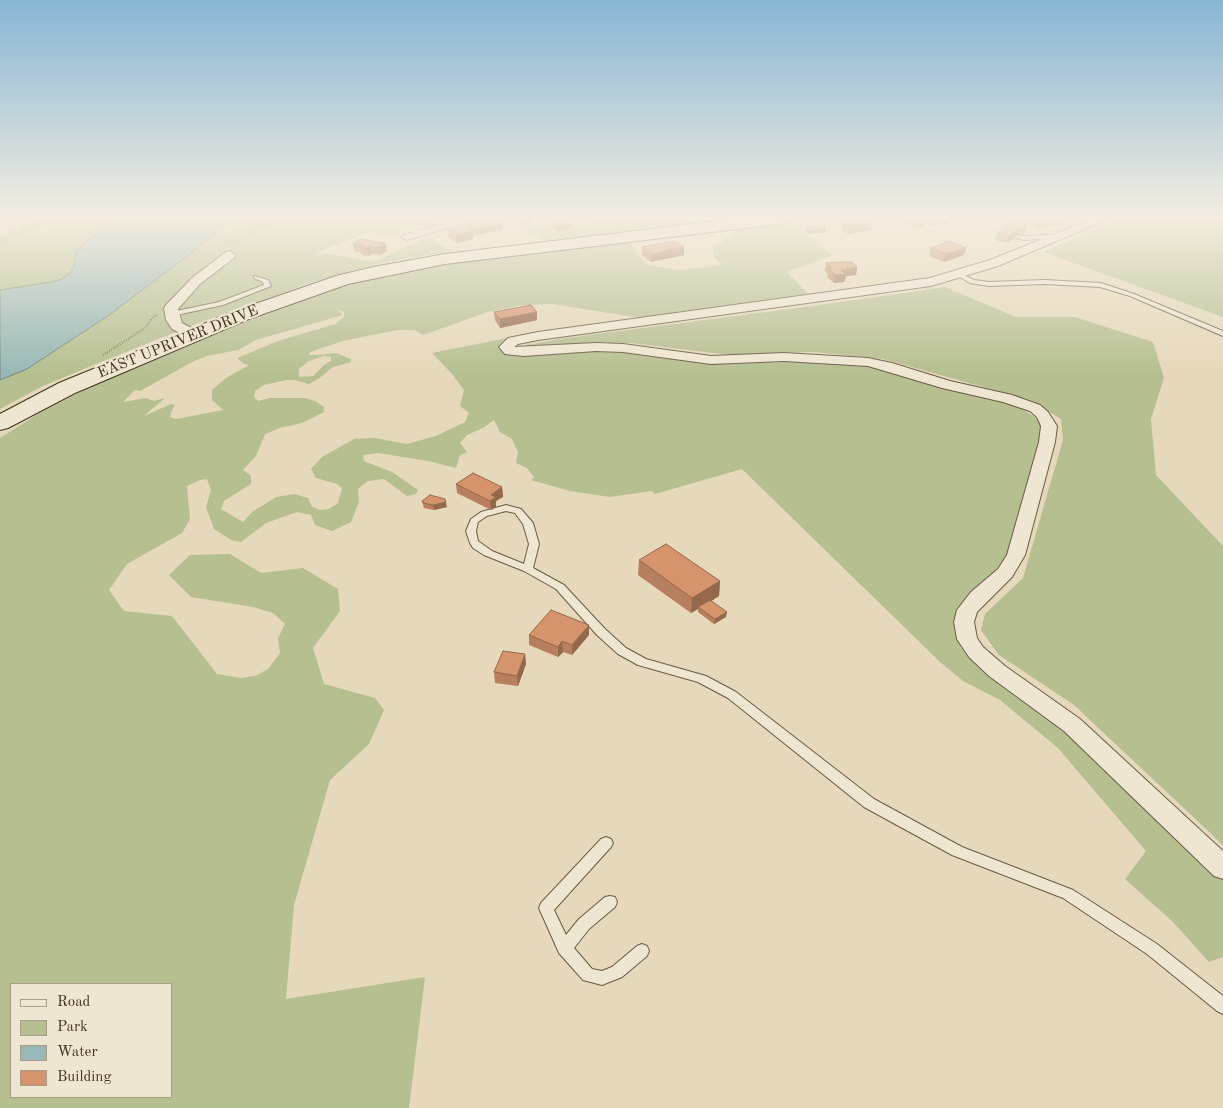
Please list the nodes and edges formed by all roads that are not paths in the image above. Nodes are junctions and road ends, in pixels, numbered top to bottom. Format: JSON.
{"nodes":[{"id":1,"x":209,"y":271,"type":"edge"},
{"id":2,"x":380,"y":271,"type":"edge"},
{"id":3,"x":971,"y":271,"type":"edge"},
{"id":4,"x":960,"y":275,"type":"junction"},
{"id":5,"x":256,"y":277,"type":"dead end"},
{"id":6,"x":172,"y":314,"type":"junction"},
{"id":7,"x":1223,"y":334,"type":"edge"},
{"id":8,"x":194,"y":335,"type":"junction"},
{"id":9,"x":0,"y":423,"type":"edge"},
{"id":10,"x":528,"y":568,"type":"junction"},
{"id":11,"x":606,"y":843,"type":"dead end"},
{"id":12,"x":1223,"y":868,"type":"edge"},
{"id":13,"x":610,"y":902,"type":"dead end"},
{"id":14,"x":564,"y":948,"type":"junction"},
{"id":15,"x":642,"y":951,"type":"dead end"},
{"id":16,"x":1223,"y":1006,"type":"edge"}],
"edges":[{"from":1,"to":6,"type":"street"},
{"from":2,"to":8,"type":"street","name":"EAST UPRIVER DRIVE"},
{"from":3,"to":4,"type":"street"},
{"from":4,"to":7,"type":"lane"},
{"from":4,"to":12,"type":"street"},
{"from":5,"to":6,"type":"lane"},
{"from":6,"to":8,"type":"street"},
{"from":8,"to":9,"type":"street","name":"EAST UPRIVER DRIVE"},
{"from":10,"to":10,"type":"lane"},
{"from":10,"to":16,"type":"lane"},
{"from":11,"to":14,"type":"lane"},
{"from":13,"to":14,"type":"lane"},
{"from":14,"to":15,"type":"lane"}]}
